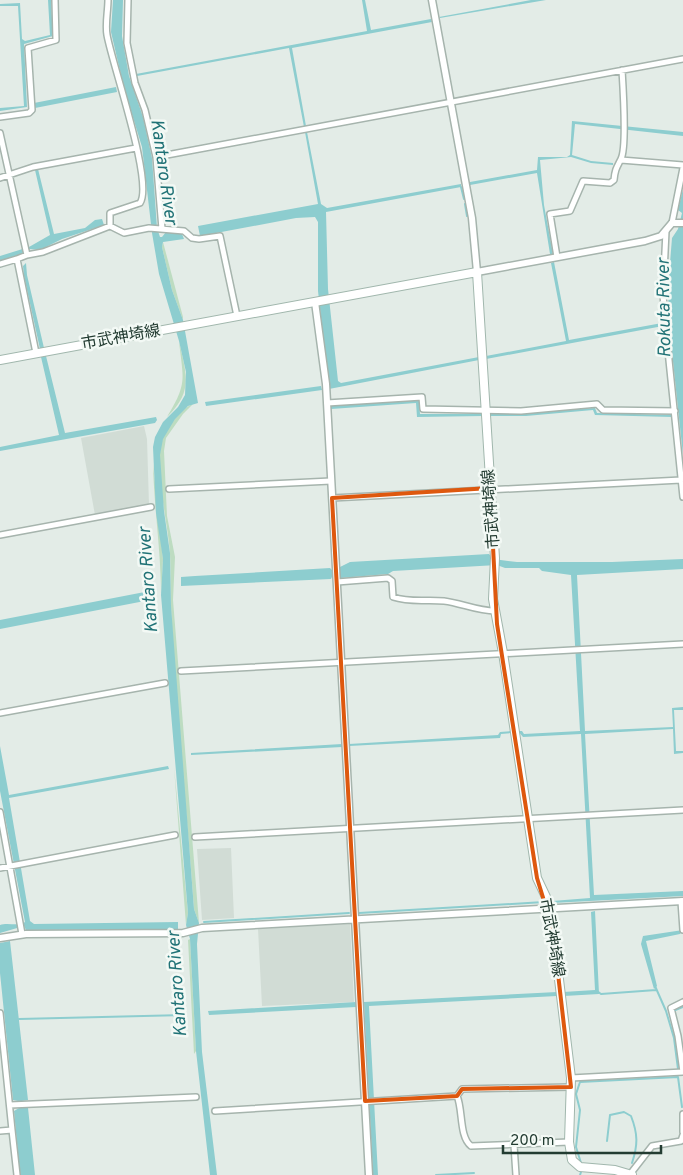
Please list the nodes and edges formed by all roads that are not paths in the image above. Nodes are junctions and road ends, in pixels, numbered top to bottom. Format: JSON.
{"nodes":[{"id":1,"x":54,"y":0,"type":"edge"},
{"id":2,"x":108,"y":0,"type":"edge"},
{"id":3,"x":128,"y":0,"type":"edge"},
{"id":4,"x":432,"y":0,"type":"edge"},
{"id":5,"x":683,"y":59,"type":"edge"},
{"id":6,"x":622,"y":70,"type":"junction"},
{"id":7,"x":451,"y":102,"type":"junction"},
{"id":8,"x":0,"y":117,"type":"edge"},
{"id":9,"x":0,"y":133,"type":"edge"},
{"id":10,"x":136,"y":148,"type":"junction"},
{"id":11,"x":156,"y":157,"type":"junction"},
{"id":12,"x":621,"y":160,"type":"junction"},
{"id":13,"x":683,"y":166,"type":"edge"},
{"id":14,"x":10,"y":176,"type":"junction"},
{"id":15,"x":0,"y":178,"type":"edge"},
{"id":16,"x":678,"y":223,"type":"edge"},
{"id":17,"x":110,"y":226,"type":"junction"},
{"id":18,"x":160,"y":229,"type":"junction"},
{"id":19,"x":666,"y":231,"type":"junction"},
{"id":20,"x":27,"y":251,"type":"junction"},
{"id":21,"x":558,"y":257,"type":"junction"},
{"id":22,"x":17,"y":259,"type":"junction"},
{"id":23,"x":0,"y":264,"type":"edge"},
{"id":24,"x":477,"y":272,"type":"junction"},
{"id":25,"x":316,"y":302,"type":"junction"},
{"id":26,"x":236,"y":316,"type":"junction"},
{"id":27,"x":36,"y":353,"type":"junction"},
{"id":28,"x":0,"y":360,"type":"edge"},
{"id":29,"x":327,"y":403,"type":"junction"},
{"id":30,"x":486,"y":410,"type":"junction"},
{"id":31,"x":675,"y":411,"type":"junction"},
{"id":32,"x":681,"y":480,"type":"junction"},
{"id":33,"x":331,"y":481,"type":"junction"},
{"id":34,"x":490,"y":488,"type":"junction"},
{"id":35,"x":169,"y":490,"type":"dead end"},
{"id":36,"x":683,"y":497,"type":"edge"},
{"id":37,"x":332,"y":498,"type":"junction"},
{"id":38,"x":151,"y":507,"type":"dead end"},
{"id":39,"x":0,"y":535,"type":"edge"},
{"id":40,"x":337,"y":576,"type":"junction"},
{"id":41,"x":494,"y":611,"type":"junction"},
{"id":42,"x":683,"y":644,"type":"edge"},
{"id":43,"x":503,"y":653,"type":"junction"},
{"id":44,"x":340,"y":662,"type":"junction"},
{"id":45,"x":181,"y":672,"type":"dead end"},
{"id":46,"x":164,"y":683,"type":"dead end"},
{"id":47,"x":0,"y":713,"type":"edge"},
{"id":48,"x":683,"y":810,"type":"edge"},
{"id":49,"x":0,"y":812,"type":"edge"},
{"id":50,"x":528,"y":818,"type":"junction"},
{"id":51,"x":349,"y":829,"type":"junction"},
{"id":52,"x":175,"y":835,"type":"dead end"},
{"id":53,"x":195,"y":837,"type":"dead end"},
{"id":54,"x":11,"y":866,"type":"junction"},
{"id":55,"x":0,"y":868,"type":"edge"},
{"id":56,"x":682,"y":901,"type":"edge"},
{"id":57,"x":549,"y":908,"type":"junction"},
{"id":58,"x":355,"y":918,"type":"junction"},
{"id":59,"x":21,"y":929,"type":"junction"},
{"id":60,"x":683,"y":930,"type":"edge"},
{"id":61,"x":0,"y":938,"type":"edge"},
{"id":62,"x":683,"y":1002,"type":"edge"},
{"id":63,"x":0,"y":1013,"type":"edge"},
{"id":64,"x":571,"y":1078,"type":"junction"},
{"id":65,"x":571,"y":1087,"type":"junction"},
{"id":66,"x":457,"y":1096,"type":"junction"},
{"id":67,"x":196,"y":1097,"type":"dead end"},
{"id":68,"x":366,"y":1101,"type":"junction"},
{"id":69,"x":10,"y":1105,"type":"junction"},
{"id":70,"x":215,"y":1110,"type":"dead end"},
{"id":71,"x":683,"y":1114,"type":"edge"},
{"id":72,"x":12,"y":1130,"type":"junction"},
{"id":73,"x":0,"y":1131,"type":"edge"},
{"id":74,"x":683,"y":1134,"type":"edge"},
{"id":75,"x":569,"y":1142,"type":"junction"},
{"id":76,"x":514,"y":1145,"type":"junction"},
{"id":77,"x":631,"y":1174,"type":"edge"},
{"id":78,"x":17,"y":1175,"type":"edge"},
{"id":79,"x":369,"y":1175,"type":"edge"},
{"id":80,"x":516,"y":1175,"type":"edge"}],
"edges":[{"from":1,"to":8,"type":"street"},
{"from":2,"to":10,"type":"street"},
{"from":3,"to":11,"type":"street"},
{"from":4,"to":7,"type":"street"},
{"from":5,"to":6,"type":"street"},
{"from":6,"to":7,"type":"street"},
{"from":6,"to":12,"type":"street"},
{"from":7,"to":11,"type":"street"},
{"from":7,"to":24,"type":"street"},
{"from":9,"to":14,"type":"street"},
{"from":10,"to":14,"type":"street"},
{"from":10,"to":17,"type":"street"},
{"from":11,"to":18,"type":"street"},
{"from":12,"to":13,"type":"street"},
{"from":12,"to":21,"type":"street"},
{"from":13,"to":16,"type":"street"},
{"from":14,"to":15,"type":"street"},
{"from":14,"to":20,"type":"street"},
{"from":16,"to":19,"type":"street"},
{"from":17,"to":18,"type":"street"},
{"from":17,"to":20,"type":"street"},
{"from":18,"to":26,"type":"street"},
{"from":19,"to":21,"type":"street"},
{"from":19,"to":31,"type":"street"},
{"from":20,"to":22,"type":"street"},
{"from":21,"to":24,"type":"street"},
{"from":22,"to":23,"type":"street"},
{"from":22,"to":27,"type":"street"},
{"from":24,"to":25,"type":"main road","name":"市武神埼線"},
{"from":24,"to":30,"type":"main road","name":"市武神埼線"},
{"from":25,"to":26,"type":"main road","name":"市武神埼線"},
{"from":25,"to":29,"type":"street"},
{"from":26,"to":27,"type":"main road","name":"市武神埼線"},
{"from":27,"to":28,"type":"main road","name":"市武神埼線"},
{"from":29,"to":30,"type":"street"},
{"from":29,"to":33,"type":"street"},
{"from":30,"to":31,"type":"street"},
{"from":30,"to":34,"type":"main road","name":"市武神埼線"},
{"from":31,"to":32,"type":"street"},
{"from":32,"to":34,"type":"street"},
{"from":32,"to":36,"type":"street"},
{"from":33,"to":35,"type":"street"},
{"from":33,"to":37,"type":"street"},
{"from":34,"to":37,"type":"street"},
{"from":34,"to":41,"type":"main road","name":"市武神埼線"},
{"from":37,"to":40,"type":"street"},
{"from":38,"to":39,"type":"street"},
{"from":40,"to":41,"type":"street"},
{"from":40,"to":44,"type":"street"},
{"from":41,"to":43,"type":"main road","name":"市武神埼線"},
{"from":42,"to":43,"type":"street"},
{"from":43,"to":44,"type":"street"},
{"from":43,"to":50,"type":"main road","name":"市武神埼線"},
{"from":44,"to":45,"type":"street"},
{"from":44,"to":51,"type":"street"},
{"from":46,"to":47,"type":"street"},
{"from":48,"to":50,"type":"street"},
{"from":49,"to":54,"type":"street"},
{"from":50,"to":51,"type":"street"},
{"from":50,"to":57,"type":"main road","name":"市武神埼線"},
{"from":51,"to":53,"type":"street"},
{"from":51,"to":58,"type":"street"},
{"from":52,"to":54,"type":"street"},
{"from":54,"to":55,"type":"street"},
{"from":54,"to":59,"type":"street"},
{"from":56,"to":57,"type":"street"},
{"from":56,"to":60,"type":"street"},
{"from":57,"to":58,"type":"street"},
{"from":57,"to":64,"type":"main road","name":"市武神埼線"},
{"from":58,"to":59,"type":"street"},
{"from":58,"to":68,"type":"street"},
{"from":59,"to":61,"type":"street"},
{"from":62,"to":64,"type":"street"},
{"from":63,"to":69,"type":"street"},
{"from":64,"to":65,"type":"main road","name":"市武神埼線"},
{"from":65,"to":66,"type":"street"},
{"from":65,"to":75,"type":"main road","name":"市武神埼線"},
{"from":66,"to":68,"type":"street"},
{"from":66,"to":76,"type":"street"},
{"from":67,"to":69,"type":"street"},
{"from":68,"to":70,"type":"street"},
{"from":68,"to":79,"type":"street"},
{"from":69,"to":72,"type":"street"},
{"from":71,"to":74,"type":"street"},
{"from":72,"to":73,"type":"street"},
{"from":72,"to":78,"type":"street"},
{"from":74,"to":77,"type":"street"},
{"from":75,"to":76,"type":"street"},
{"from":75,"to":77,"type":"main road","name":"市武神埼線"},
{"from":76,"to":80,"type":"street"}]}
